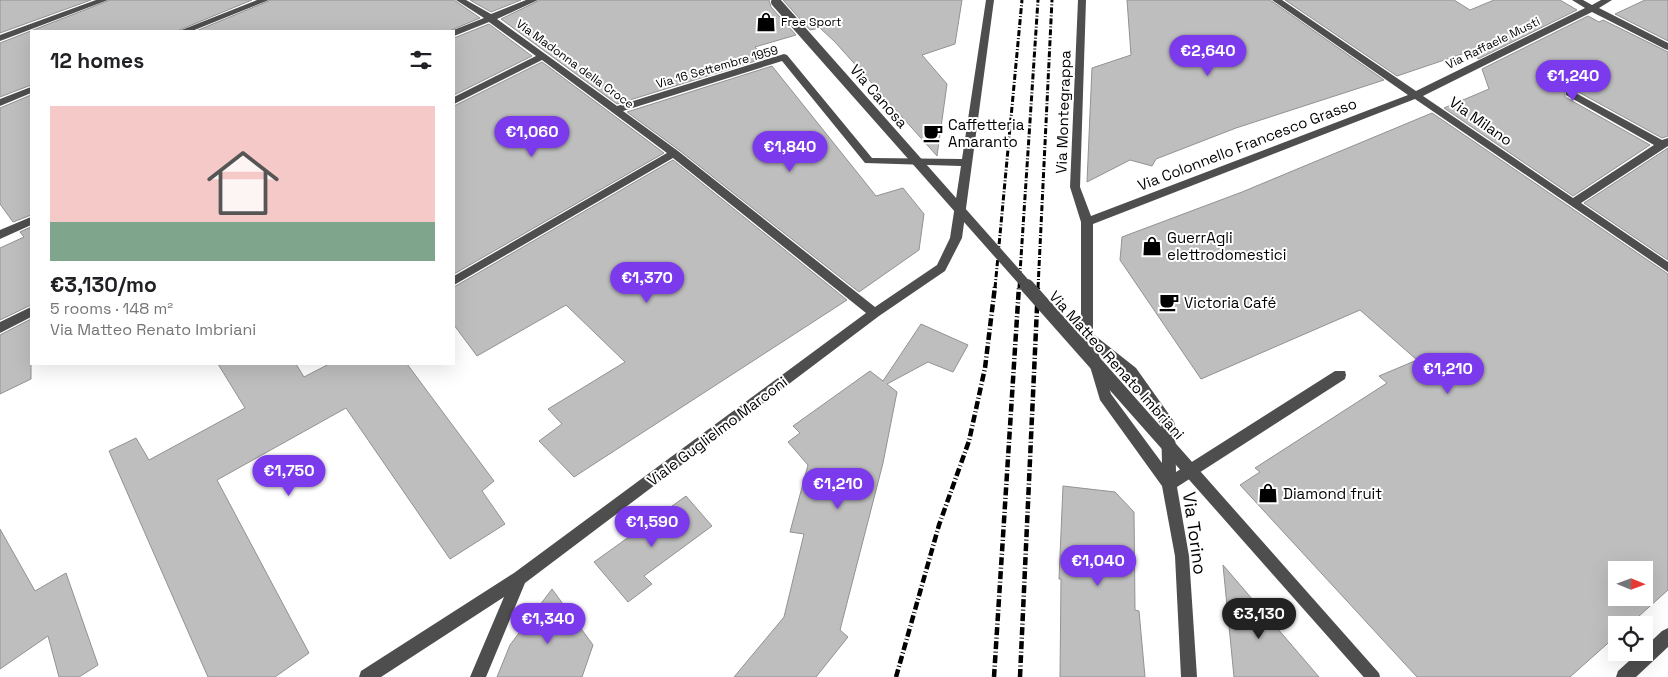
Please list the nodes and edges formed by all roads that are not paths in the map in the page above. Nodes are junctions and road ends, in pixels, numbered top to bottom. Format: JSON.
{"nodes":[{"id":1,"x":104,"y":0,"type":"edge"},
{"id":2,"x":265,"y":0,"type":"edge"},
{"id":3,"x":460,"y":0,"type":"edge"},
{"id":4,"x":534,"y":0,"type":"edge"},
{"id":5,"x":990,"y":0,"type":"edge"},
{"id":6,"x":1082,"y":0,"type":"edge"},
{"id":7,"x":1276,"y":0,"type":"edge"},
{"id":8,"x":1576,"y":0,"type":"edge"},
{"id":9,"x":1608,"y":0,"type":"edge"},
{"id":10,"x":775,"y":1,"type":"edge"},
{"id":11,"x":1591,"y":8,"type":"junction"},
{"id":12,"x":488,"y":17,"type":"junction"},
{"id":13,"x":187,"y":30,"type":"edge"},
{"id":14,"x":455,"y":33,"type":"edge"},
{"id":15,"x":0,"y":38,"type":"edge"},
{"id":16,"x":1668,"y":47,"type":"edge"},
{"id":17,"x":542,"y":57,"type":"junction"},
{"id":18,"x":30,"y":90,"type":"edge"},
{"id":19,"x":1569,"y":93,"type":"dead end"},
{"id":20,"x":1417,"y":95,"type":"junction"},
{"id":21,"x":455,"y":100,"type":"edge"},
{"id":22,"x":0,"y":103,"type":"edge"},
{"id":23,"x":615,"y":110,"type":"junction"},
{"id":24,"x":1665,"y":143,"type":"edge"},
{"id":25,"x":674,"y":153,"type":"junction"},
{"id":26,"x":968,"y":162,"type":"junction"},
{"id":27,"x":1574,"y":202,"type":"junction"},
{"id":28,"x":30,"y":221,"type":"edge"},
{"id":29,"x":1088,"y":222,"type":"junction"},
{"id":30,"x":0,"y":235,"type":"edge"},
{"id":31,"x":1668,"y":268,"type":"edge"},
{"id":32,"x":455,"y":280,"type":"edge"},
{"id":33,"x":1020,"y":280,"type":"joint"},
{"id":34,"x":30,"y":313,"type":"edge"},
{"id":35,"x":875,"y":313,"type":"junction"},
{"id":36,"x":0,"y":328,"type":"edge"},
{"id":37,"x":1087,"y":336,"type":"junction"},
{"id":38,"x":1340,"y":375,"type":"dead end"},
{"id":39,"x":1169,"y":484,"type":"junction"},
{"id":40,"x":519,"y":578,"type":"junction"},
{"id":41,"x":1668,"y":636,"type":"edge"},
{"id":42,"x":367,"y":677,"type":"edge"},
{"id":43,"x":478,"y":677,"type":"edge"},
{"id":44,"x":1189,"y":677,"type":"edge"},
{"id":45,"x":1372,"y":677,"type":"edge"},
{"id":46,"x":1624,"y":677,"type":"edge"}],
"edges":[{"from":1,"to":15,"type":"street"},
{"from":2,"to":13,"type":"street"},
{"from":3,"to":12,"type":"street","name":"Via Madonna della Croce"},
{"from":4,"to":12,"type":"street"},
{"from":5,"to":26,"type":"street"},
{"from":6,"to":29,"type":"street","name":"Via Montegrappa"},
{"from":7,"to":20,"type":"street","name":"Via Milano"},
{"from":8,"to":11,"type":"street"},
{"from":9,"to":11,"type":"street","name":"Via Raffaele Musti"},
{"from":10,"to":33,"type":"street","name":"Via Canosa","bridge":true},
{"from":11,"to":16,"type":"street"},
{"from":11,"to":20,"type":"street","name":"Via Raffaele Musti"},
{"from":12,"to":14,"type":"street"},
{"from":12,"to":17,"type":"street","name":"Via Madonna della Croce"},
{"from":17,"to":21,"type":"street"},
{"from":17,"to":23,"type":"street","name":"Via Madonna della Croce"},
{"from":18,"to":22,"type":"street"},
{"from":19,"to":24,"type":"street"},
{"from":20,"to":27,"type":"street","name":"Via Milano"},
{"from":20,"to":29,"type":"street","name":"Via Colonnello Francesco Grasso"},
{"from":23,"to":25,"type":"street","name":"Via Madonna della Croce"},
{"from":23,"to":26,"type":"street","name":"Via 16 Settembre 1959"},
{"from":24,"to":27,"type":"street"},
{"from":25,"to":32,"type":"street"},
{"from":25,"to":35,"type":"street","name":"Via Madonna della Croce"},
{"from":26,"to":35,"type":"street","name":"Viale Guglielmo Marconi"},
{"from":27,"to":31,"type":"street","name":"Via Milano"},
{"from":28,"to":30,"type":"street"},
{"from":29,"to":37,"type":"street","name":"Via Torino"},
{"from":33,"to":45,"type":"street","name":"Via Matteo Renato Imbriani","bridge":true},
{"from":34,"to":36,"type":"street"},
{"from":35,"to":40,"type":"street","name":"Viale Guglielmo Marconi"},
{"from":37,"to":39,"type":"street","name":"Via Torino"},
{"from":37,"to":39,"type":"street","name":"Via Torino"},
{"from":38,"to":39,"type":"street"},
{"from":39,"to":44,"type":"street","name":"Via Torino"},
{"from":40,"to":42,"type":"street","name":"Viale Guglielmo Marconi"},
{"from":40,"to":43,"type":"street"},
{"from":41,"to":46,"type":"street"}]}
